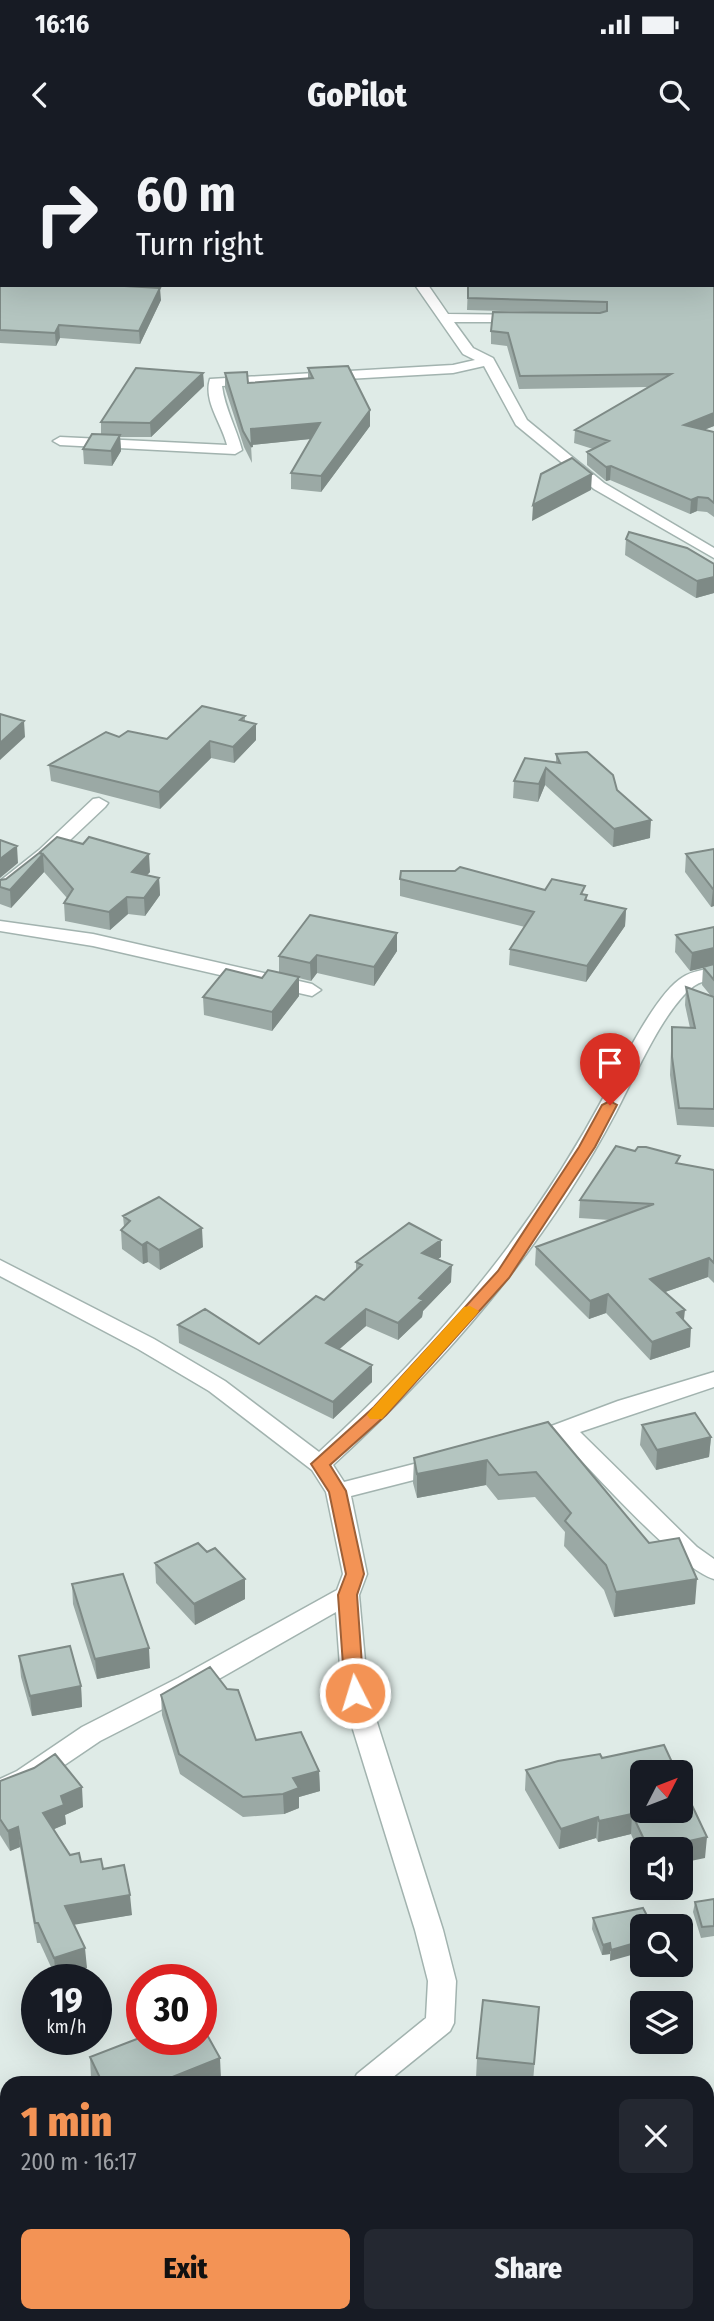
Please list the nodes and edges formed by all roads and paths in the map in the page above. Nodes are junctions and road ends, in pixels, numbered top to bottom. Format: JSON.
{"nodes":[{"id":1,"x":423,"y":287,"type":"edge"},
{"id":2,"x":447,"y":318,"type":"junction"},
{"id":3,"x":531,"y":318,"type":"edge"},
{"id":4,"x":488,"y":361,"type":"junction"},
{"id":5,"x":60,"y":441,"type":"dead end"},
{"id":6,"x":714,"y":554,"type":"edge"},
{"id":7,"x":99,"y":803,"type":"dead end"},
{"id":8,"x":0,"y":890,"type":"edge"},
{"id":9,"x":0,"y":926,"type":"edge"},
{"id":10,"x":714,"y":974,"type":"edge"},
{"id":11,"x":312,"y":990,"type":"dead end"},
{"id":12,"x":0,"y":1267,"type":"edge"},
{"id":13,"x":714,"y":1379,"type":"edge"},
{"id":14,"x":564,"y":1429,"type":"junction"},
{"id":15,"x":511,"y":1448,"type":"edge"},
{"id":16,"x":457,"y":1461,"type":"edge"},
{"id":17,"x":320,"y":1464,"type":"junction"},
{"id":18,"x":338,"y":1491,"type":"junction"},
{"id":19,"x":714,"y":1572,"type":"edge"},
{"id":20,"x":347,"y":1595,"type":"junction"},
{"id":21,"x":0,"y":1790,"type":"edge"},
{"id":22,"x":374,"y":2076,"type":"edge"}],
"edges":[{"from":1,"to":2,"type":"street"},
{"from":2,"to":3,"type":"street"},
{"from":2,"to":4,"type":"street"},
{"from":4,"to":5,"type":"street"},
{"from":4,"to":6,"type":"street"},
{"from":7,"to":8,"type":"street"},
{"from":9,"to":11,"type":"street"},
{"from":10,"to":17,"type":"street"},
{"from":12,"to":17,"type":"street"},
{"from":13,"to":14,"type":"street"},
{"from":14,"to":15,"type":"street"},
{"from":14,"to":19,"type":"street"},
{"from":16,"to":18,"type":"street"},
{"from":17,"to":18,"type":"street"},
{"from":18,"to":20,"type":"street"},
{"from":20,"to":21,"type":"street"},
{"from":20,"to":22,"type":"street"}]}
